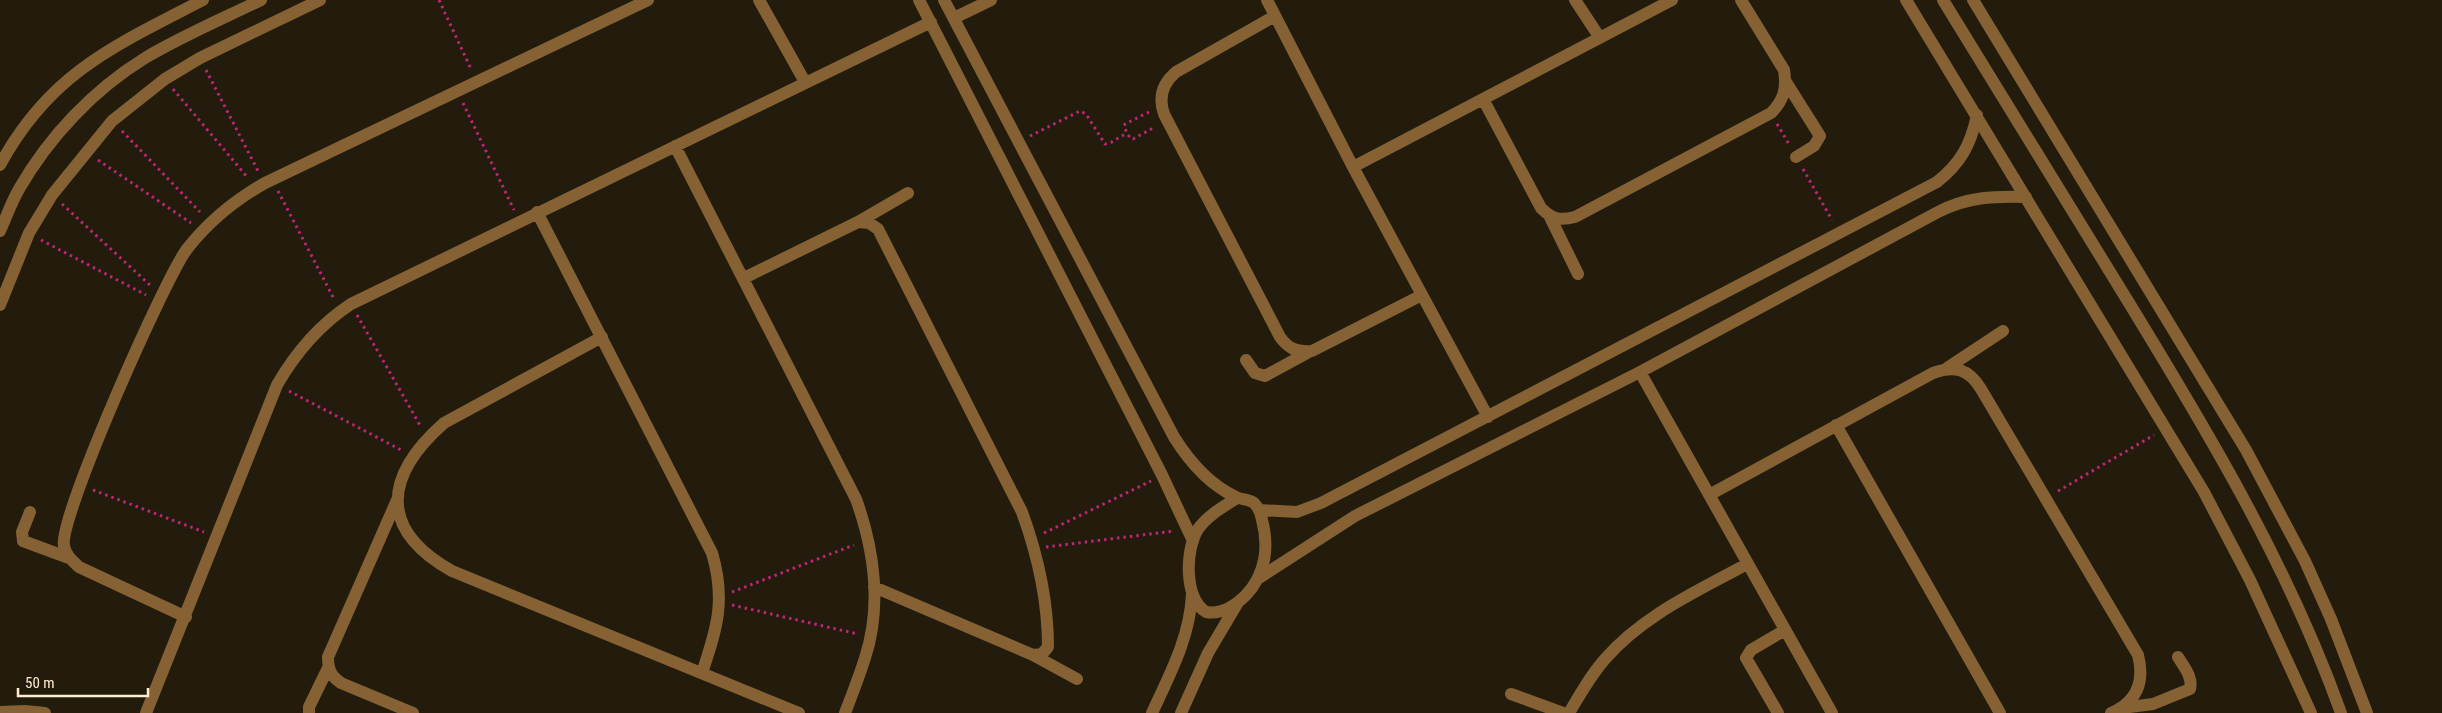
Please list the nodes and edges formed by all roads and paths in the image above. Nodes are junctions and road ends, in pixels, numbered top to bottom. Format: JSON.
{"nodes":[{"id":1,"x":203,"y":0,"type":"edge"},
{"id":2,"x":261,"y":0,"type":"edge"},
{"id":3,"x":320,"y":0,"type":"edge"},
{"id":4,"x":439,"y":0,"type":"edge"},
{"id":5,"x":648,"y":0,"type":"edge"},
{"id":6,"x":759,"y":0,"type":"edge"},
{"id":7,"x":919,"y":0,"type":"edge"},
{"id":8,"x":944,"y":0,"type":"edge"},
{"id":9,"x":991,"y":0,"type":"edge"},
{"id":10,"x":1267,"y":0,"type":"edge"},
{"id":11,"x":1575,"y":0,"type":"edge"},
{"id":12,"x":1672,"y":0,"type":"edge"},
{"id":13,"x":1741,"y":0,"type":"edge"},
{"id":14,"x":1906,"y":0,"type":"edge"},
{"id":15,"x":1943,"y":0,"type":"edge"},
{"id":16,"x":1972,"y":0,"type":"edge"},
{"id":17,"x":1275,"y":16,"type":"junction"},
{"id":18,"x":954,"y":18,"type":"junction"},
{"id":19,"x":931,"y":22,"type":"junction"},
{"id":20,"x":1600,"y":38,"type":"junction"},
{"id":21,"x":200,"y":58,"type":"junction"},
{"id":22,"x":165,"y":79,"type":"junction"},
{"id":23,"x":477,"y":82,"type":"junction"},
{"id":24,"x":805,"y":82,"type":"junction"},
{"id":25,"x":1786,"y":82,"type":"junction"},
{"id":26,"x":458,"y":91,"type":"junction"},
{"id":27,"x":1484,"y":99,"type":"junction"},
{"id":28,"x":1161,"y":107,"type":"junction"},
{"id":29,"x":1771,"y":113,"type":"junction"},
{"id":30,"x":1977,"y":115,"type":"junction"},
{"id":31,"x":1167,"y":120,"type":"junction"},
{"id":32,"x":112,"y":121,"type":"junction"},
{"id":33,"x":1127,"y":133,"type":"junction"},
{"id":34,"x":1019,"y":142,"type":"junction"},
{"id":35,"x":675,"y":146,"type":"junction"},
{"id":36,"x":86,"y":151,"type":"junction"},
{"id":37,"x":1796,"y":157,"type":"junction"},
{"id":38,"x":0,"y":165,"type":"edge"},
{"id":39,"x":1353,"y":167,"type":"junction"},
{"id":40,"x":264,"y":183,"type":"junction"},
{"id":41,"x":908,"y":193,"type":"dead end"},
{"id":42,"x":52,"y":195,"type":"junction"},
{"id":43,"x":2026,"y":197,"type":"junction"},
{"id":44,"x":537,"y":212,"type":"junction"},
{"id":45,"x":1550,"y":217,"type":"junction"},
{"id":46,"x":519,"y":221,"type":"junction"},
{"id":47,"x":858,"y":222,"type":"junction"},
{"id":48,"x":206,"y":227,"type":"junction"},
{"id":49,"x":0,"y":231,"type":"edge"},
{"id":50,"x":29,"y":234,"type":"junction"},
{"id":51,"x":1840,"y":234,"type":"junction"},
{"id":52,"x":1578,"y":274,"type":"dead end"},
{"id":53,"x":744,"y":278,"type":"junction"},
{"id":54,"x":1422,"y":295,"type":"junction"},
{"id":55,"x":160,"y":298,"type":"junction"},
{"id":56,"x":0,"y":304,"type":"edge"},
{"id":57,"x":346,"y":308,"type":"junction"},
{"id":58,"x":2003,"y":332,"type":"dead end"},
{"id":59,"x":602,"y":337,"type":"junction"},
{"id":60,"x":1312,"y":351,"type":"junction"},
{"id":61,"x":1246,"y":360,"type":"dead end"},
{"id":62,"x":1947,"y":368,"type":"junction"},
{"id":63,"x":1640,"y":372,"type":"junction"},
{"id":64,"x":277,"y":385,"type":"junction"},
{"id":65,"x":1488,"y":417,"type":"junction"},
{"id":66,"x":1836,"y":425,"type":"junction"},
{"id":67,"x":2165,"y":428,"type":"junction"},
{"id":68,"x":427,"y":438,"type":"junction"},
{"id":69,"x":412,"y":456,"type":"junction"},
{"id":70,"x":1162,"y":475,"type":"junction"},
{"id":71,"x":80,"y":485,"type":"junction"},
{"id":72,"x":1708,"y":495,"type":"junction"},
{"id":73,"x":398,"y":498,"type":"junction"},
{"id":74,"x":1238,"y":498,"type":"junction"},
{"id":75,"x":2046,"y":499,"type":"junction"},
{"id":76,"x":1260,"y":510,"type":"junction"},
{"id":77,"x":30,"y":512,"type":"dead end"},
{"id":78,"x":1190,"y":535,"type":"junction"},
{"id":79,"x":217,"y":537,"type":"junction"},
{"id":80,"x":868,"y":539,"type":"junction"},
{"id":81,"x":1033,"y":544,"type":"junction"},
{"id":82,"x":69,"y":558,"type":"junction"},
{"id":83,"x":1747,"y":564,"type":"junction"},
{"id":84,"x":1259,"y":578,"type":"junction"},
{"id":85,"x":874,"y":587,"type":"junction"},
{"id":86,"x":1192,"y":591,"type":"junction"},
{"id":87,"x":720,"y":599,"type":"junction"},
{"id":88,"x":1237,"y":603,"type":"junction"},
{"id":89,"x":186,"y":617,"type":"junction"},
{"id":90,"x":1785,"y":630,"type":"junction"},
{"id":91,"x":870,"y":636,"type":"junction"},
{"id":92,"x":1033,"y":655,"type":"junction"},
{"id":93,"x":2178,"y":658,"type":"dead end"},
{"id":94,"x":328,"y":668,"type":"junction"},
{"id":95,"x":702,"y":673,"type":"junction"},
{"id":96,"x":1077,"y":679,"type":"dead end"},
{"id":97,"x":1511,"y":694,"type":"dead end"},
{"id":98,"x":2117,"y":711,"type":"edge"},
{"id":99,"x":0,"y":712,"type":"edge"},
{"id":100,"x":45,"y":713,"type":"edge"},
{"id":101,"x":146,"y":713,"type":"edge"},
{"id":102,"x":310,"y":713,"type":"edge"},
{"id":103,"x":413,"y":713,"type":"edge"},
{"id":104,"x":799,"y":713,"type":"edge"},
{"id":105,"x":845,"y":713,"type":"edge"},
{"id":106,"x":1152,"y":713,"type":"edge"},
{"id":107,"x":1181,"y":713,"type":"edge"},
{"id":108,"x":1563,"y":713,"type":"edge"},
{"id":109,"x":1569,"y":713,"type":"edge"},
{"id":110,"x":1778,"y":713,"type":"edge"},
{"id":111,"x":1832,"y":713,"type":"edge"},
{"id":112,"x":2000,"y":713,"type":"edge"},
{"id":113,"x":2311,"y":713,"type":"edge"},
{"id":114,"x":2341,"y":713,"type":"edge"},
{"id":115,"x":2367,"y":713,"type":"edge"}],
"edges":[{"from":1,"to":38,"type":"street"},
{"from":2,"to":49,"type":"street"},
{"from":3,"to":21,"type":"street"},
{"from":4,"to":23,"type":"path"},
{"from":5,"to":23,"type":"street"},
{"from":6,"to":24,"type":"street"},
{"from":7,"to":19,"type":"street"},
{"from":8,"to":18,"type":"street"},
{"from":9,"to":18,"type":"street"},
{"from":10,"to":17,"type":"street"},
{"from":11,"to":20,"type":"street"},
{"from":12,"to":20,"type":"street"},
{"from":13,"to":25,"type":"street"},
{"from":14,"to":30,"type":"street"},
{"from":15,"to":114,"type":"street"},
{"from":16,"to":115,"type":"street"},
{"from":17,"to":28,"type":"street"},
{"from":17,"to":39,"type":"street"},
{"from":18,"to":34,"type":"street"},
{"from":19,"to":24,"type":"street"},
{"from":19,"to":70,"type":"street"},
{"from":20,"to":27,"type":"street"},
{"from":21,"to":22,"type":"street"},
{"from":21,"to":40,"type":"path"},
{"from":22,"to":32,"type":"street"},
{"from":22,"to":40,"type":"path"},
{"from":23,"to":26,"type":"street"},
{"from":24,"to":35,"type":"street"},
{"from":25,"to":29,"type":"street"},
{"from":25,"to":37,"type":"street"},
{"from":26,"to":40,"type":"street"},
{"from":26,"to":46,"type":"path"},
{"from":27,"to":39,"type":"street"},
{"from":27,"to":45,"type":"street"},
{"from":28,"to":31,"type":"street"},
{"from":28,"to":33,"type":"path"},
{"from":29,"to":37,"type":"path"},
{"from":29,"to":45,"type":"street"},
{"from":30,"to":43,"type":"street"},
{"from":30,"to":51,"type":"street"},
{"from":31,"to":33,"type":"path"},
{"from":31,"to":60,"type":"street"},
{"from":32,"to":36,"type":"street"},
{"from":32,"to":48,"type":"path"},
{"from":33,"to":34,"type":"path"},
{"from":34,"to":74,"type":"street"},
{"from":35,"to":44,"type":"street"},
{"from":35,"to":53,"type":"street"},
{"from":36,"to":42,"type":"street"},
{"from":36,"to":48,"type":"path"},
{"from":37,"to":51,"type":"path"},
{"from":39,"to":54,"type":"street"},
{"from":40,"to":48,"type":"street"},
{"from":40,"to":57,"type":"path"},
{"from":41,"to":47,"type":"street"},
{"from":42,"to":50,"type":"street"},
{"from":42,"to":55,"type":"path"},
{"from":43,"to":63,"type":"street"},
{"from":43,"to":67,"type":"street"},
{"from":44,"to":46,"type":"street"},
{"from":44,"to":59,"type":"street"},
{"from":45,"to":52,"type":"street"},
{"from":46,"to":57,"type":"street"},
{"from":47,"to":53,"type":"street"},
{"from":47,"to":81,"type":"street"},
{"from":48,"to":55,"type":"street"},
{"from":50,"to":55,"type":"path"},
{"from":50,"to":56,"type":"street"},
{"from":51,"to":65,"type":"street"},
{"from":53,"to":80,"type":"street"},
{"from":54,"to":60,"type":"street"},
{"from":54,"to":65,"type":"street"},
{"from":55,"to":71,"type":"street"},
{"from":57,"to":64,"type":"street"},
{"from":57,"to":68,"type":"path"},
{"from":58,"to":62,"type":"street"},
{"from":59,"to":68,"type":"street"},
{"from":59,"to":87,"type":"street"},
{"from":60,"to":61,"type":"street"},
{"from":62,"to":66,"type":"street"},
{"from":62,"to":75,"type":"street"},
{"from":63,"to":72,"type":"street"},
{"from":63,"to":84,"type":"street"},
{"from":64,"to":69,"type":"path"},
{"from":64,"to":79,"type":"street"},
{"from":65,"to":76,"type":"street"},
{"from":66,"to":72,"type":"street"},
{"from":66,"to":112,"type":"street"},
{"from":67,"to":75,"type":"path"},
{"from":67,"to":113,"type":"street"},
{"from":68,"to":69,"type":"street"},
{"from":69,"to":73,"type":"street"},
{"from":70,"to":78,"type":"street"},
{"from":70,"to":81,"type":"path"},
{"from":71,"to":79,"type":"path"},
{"from":71,"to":82,"type":"street"},
{"from":72,"to":83,"type":"street"},
{"from":73,"to":94,"type":"street"},
{"from":73,"to":95,"type":"street"},
{"from":74,"to":76,"type":"street"},
{"from":74,"to":78,"type":"street"},
{"from":75,"to":98,"type":"street"},
{"from":76,"to":84,"type":"street"},
{"from":77,"to":82,"type":"street"},
{"from":78,"to":81,"type":"path"},
{"from":78,"to":86,"type":"street"},
{"from":79,"to":89,"type":"street"},
{"from":80,"to":85,"type":"street"},
{"from":80,"to":87,"type":"path"},
{"from":81,"to":92,"type":"street"},
{"from":82,"to":89,"type":"street"},
{"from":83,"to":90,"type":"street"},
{"from":83,"to":109,"type":"street"},
{"from":84,"to":88,"type":"street"},
{"from":85,"to":91,"type":"street"},
{"from":85,"to":92,"type":"street"},
{"from":86,"to":88,"type":"street"},
{"from":86,"to":106,"type":"street"},
{"from":87,"to":91,"type":"path"},
{"from":87,"to":95,"type":"street"},
{"from":88,"to":107,"type":"street"},
{"from":89,"to":101,"type":"street"},
{"from":90,"to":110,"type":"street"},
{"from":90,"to":111,"type":"street"},
{"from":91,"to":105,"type":"street"},
{"from":92,"to":96,"type":"street"},
{"from":93,"to":98,"type":"street"},
{"from":94,"to":102,"type":"street"},
{"from":94,"to":103,"type":"street"},
{"from":95,"to":104,"type":"street"},
{"from":97,"to":108,"type":"street"},
{"from":99,"to":100,"type":"street"}]}
